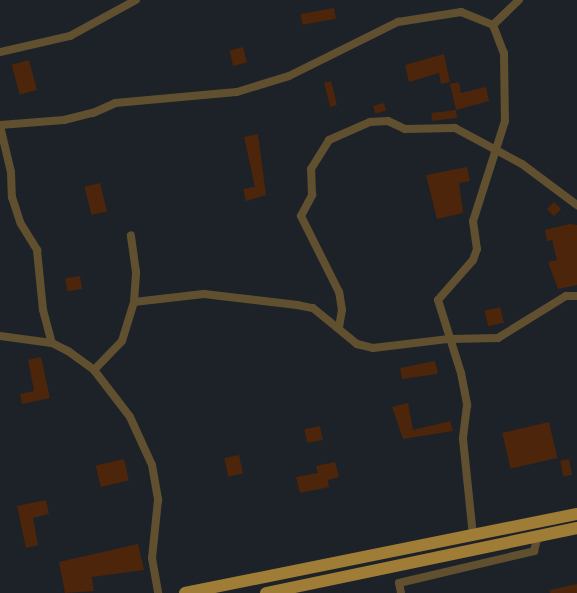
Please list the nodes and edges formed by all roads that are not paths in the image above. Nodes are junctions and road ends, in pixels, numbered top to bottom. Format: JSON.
{"nodes":[{"id":1,"x":136,"y":0,"type":"edge"},
{"id":2,"x":519,"y":0,"type":"edge"},
{"id":3,"x":493,"y":25,"type":"junction"},
{"id":4,"x":0,"y":52,"type":"edge"},
{"id":5,"x":0,"y":125,"type":"edge"},
{"id":6,"x":495,"y":149,"type":"junction"},
{"id":7,"x":577,"y":205,"type":"edge"},
{"id":8,"x":131,"y":235,"type":"dead end"},
{"id":9,"x":577,"y":296,"type":"edge"},
{"id":10,"x":134,"y":302,"type":"junction"},
{"id":11,"x":339,"y":327,"type":"junction"},
{"id":12,"x":0,"y":336,"type":"edge"},
{"id":13,"x":449,"y":339,"type":"junction"},
{"id":14,"x":52,"y":343,"type":"junction"},
{"id":15,"x":94,"y":370,"type":"junction"},
{"id":16,"x":577,"y":514,"type":"edge"},
{"id":17,"x":577,"y":528,"type":"edge"},
{"id":18,"x":473,"y":536,"type":"junction"},
{"id":19,"x":538,"y":536,"type":"junction"},
{"id":20,"x":158,"y":593,"type":"edge"},
{"id":21,"x":185,"y":593,"type":"edge"},
{"id":22,"x":266,"y":593,"type":"edge"},
{"id":23,"x":401,"y":593,"type":"edge"}],
"edges":[{"from":1,"to":4,"type":"street"},
{"from":2,"to":3,"type":"street"},
{"from":3,"to":5,"type":"street"},
{"from":3,"to":6,"type":"street"},
{"from":5,"to":14,"type":"street"},
{"from":6,"to":7,"type":"street"},
{"from":6,"to":11,"type":"street"},
{"from":6,"to":13,"type":"street"},
{"from":8,"to":10,"type":"street"},
{"from":9,"to":13,"type":"street"},
{"from":10,"to":11,"type":"street"},
{"from":10,"to":15,"type":"street"},
{"from":11,"to":13,"type":"street"},
{"from":12,"to":14,"type":"street"},
{"from":13,"to":18,"type":"street"},
{"from":14,"to":15,"type":"street"},
{"from":15,"to":20,"type":"street"},
{"from":16,"to":18,"type":"main road"},
{"from":17,"to":19,"type":"main road"},
{"from":18,"to":21,"type":"main road"},
{"from":19,"to":22,"type":"main road"},
{"from":19,"to":23,"type":"street"}]}
